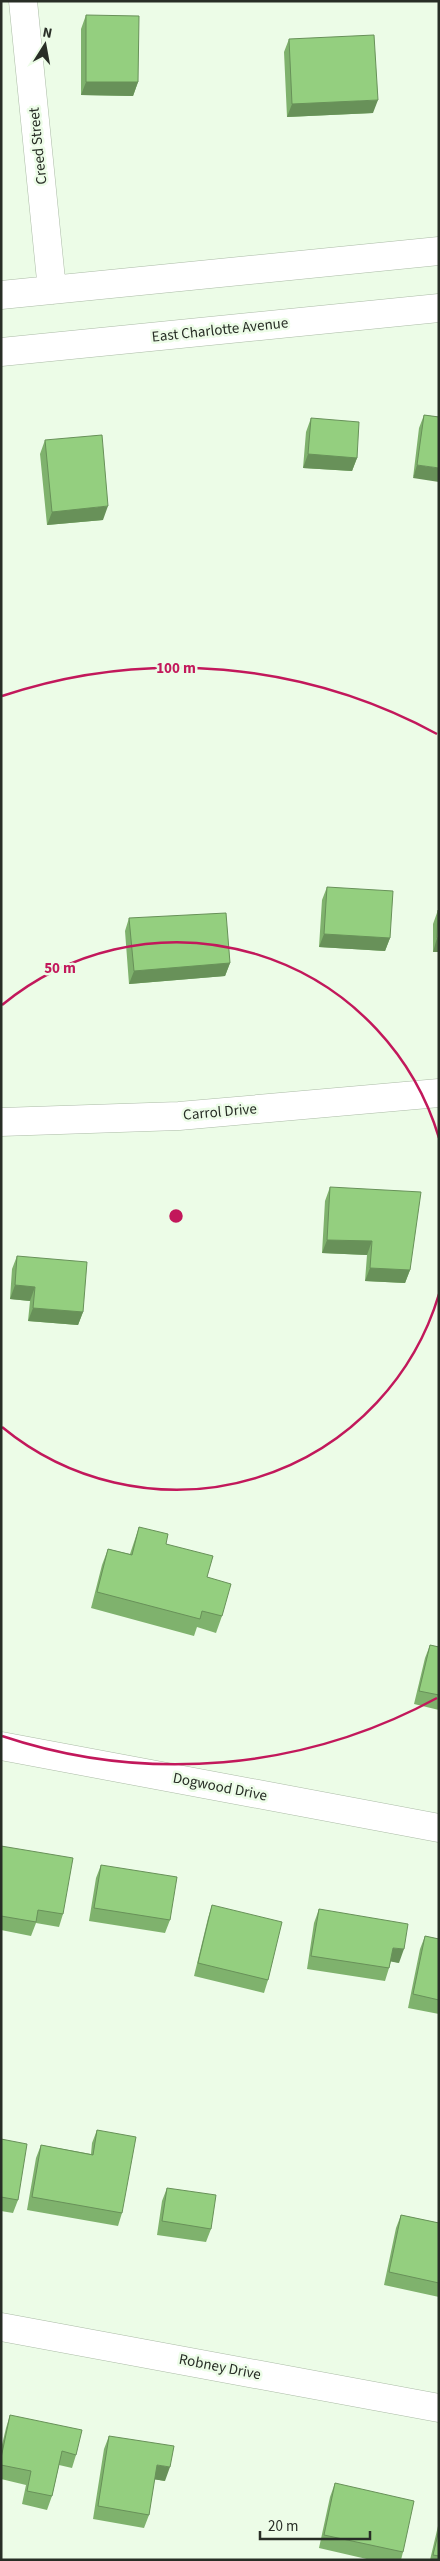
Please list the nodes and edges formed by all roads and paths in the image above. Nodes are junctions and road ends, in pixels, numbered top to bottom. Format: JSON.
{"nodes":[{"id":1,"x":23,"y":1,"type":"edge"},
{"id":2,"x":439,"y":251,"type":"edge"},
{"id":3,"x":52,"y":290,"type":"junction"},
{"id":4,"x":1,"y":295,"type":"edge"},
{"id":5,"x":439,"y":308,"type":"edge"},
{"id":6,"x":1,"y":352,"type":"edge"},
{"id":7,"x":439,"y":1092,"type":"edge"},
{"id":8,"x":1,"y":1122,"type":"edge"},
{"id":9,"x":1,"y":1746,"type":"edge"},
{"id":10,"x":439,"y":1828,"type":"edge"},
{"id":11,"x":1,"y":2327,"type":"edge"},
{"id":12,"x":439,"y":2408,"type":"edge"}],
"edges":[{"from":1,"to":3,"type":"street","name":"Creed Street"},
{"from":2,"to":3,"type":"street"},
{"from":3,"to":4,"type":"street"},
{"from":5,"to":6,"type":"street","name":"East Charlotte Avenue"},
{"from":7,"to":8,"type":"street","name":"Carrol Drive"},
{"from":9,"to":10,"type":"street","name":"Dogwood Drive"},
{"from":11,"to":12,"type":"street","name":"Robney Drive"}]}
